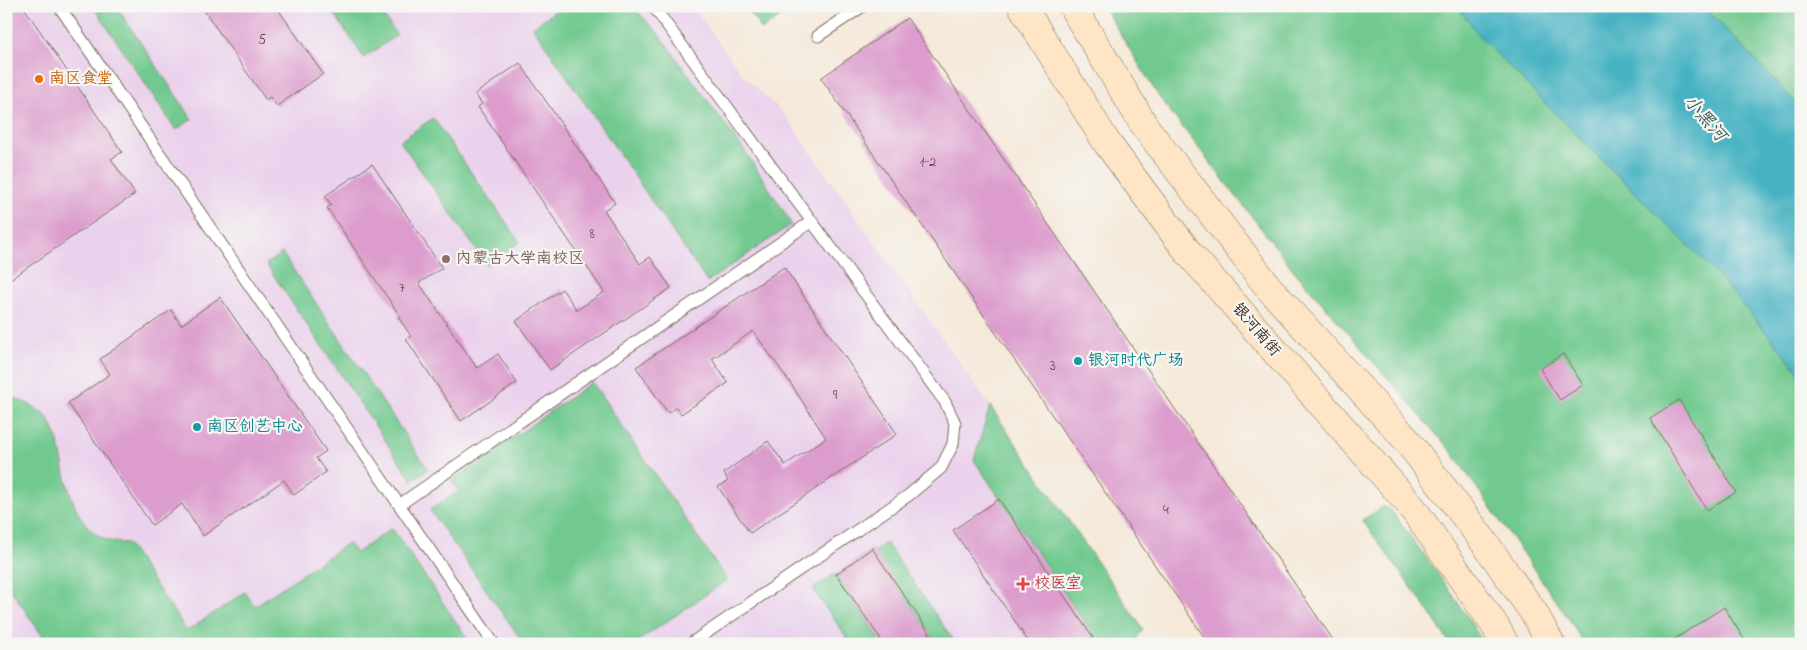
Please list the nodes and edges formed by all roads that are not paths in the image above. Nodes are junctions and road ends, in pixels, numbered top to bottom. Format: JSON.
{"nodes":[{"id":1,"x":59,"y":6,"type":"edge"},
{"id":2,"x":653,"y":6,"type":"edge"},
{"id":3,"x":863,"y":6,"type":"edge"},
{"id":4,"x":1022,"y":6,"type":"edge"},
{"id":5,"x":1072,"y":6,"type":"edge"},
{"id":6,"x":818,"y":36,"type":"dead end"},
{"id":7,"x":812,"y":221,"type":"junction"},
{"id":8,"x":399,"y":505,"type":"junction"},
{"id":9,"x":6,"y":636,"type":"edge"},
{"id":10,"x":12,"y":644,"type":"edge"},
{"id":11,"x":494,"y":644,"type":"edge"},
{"id":12,"x":690,"y":644,"type":"edge"},
{"id":13,"x":1505,"y":644,"type":"edge"},
{"id":14,"x":1550,"y":644,"type":"edge"}],
"edges":[{"from":1,"to":8,"type":"lane"},
{"from":2,"to":7,"type":"lane"},
{"from":3,"to":6,"type":"lane"},
{"from":4,"to":13,"type":"main road","name":"银河南街"},
{"from":5,"to":14,"type":"main road"},
{"from":7,"to":8,"type":"lane"},
{"from":7,"to":12,"type":"lane"},
{"from":8,"to":11,"type":"lane"},
{"from":9,"to":10,"type":"lane"}]}
